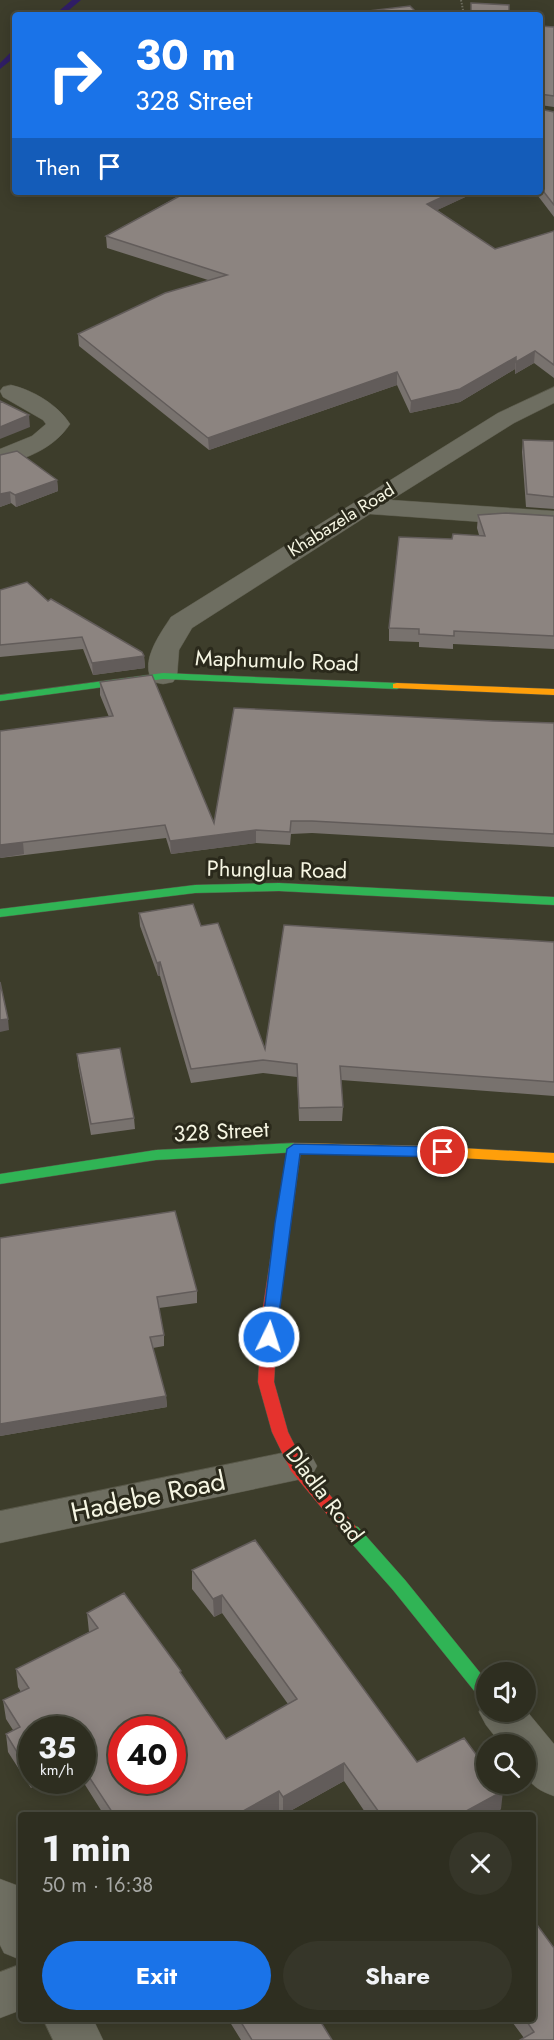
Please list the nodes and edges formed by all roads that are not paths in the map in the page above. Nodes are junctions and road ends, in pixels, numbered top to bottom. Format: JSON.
{"nodes":[{"id":1,"x":11,"y":392,"type":"dead end"},
{"id":2,"x":554,"y":394,"type":"edge"},
{"id":3,"x":0,"y":458,"type":"edge"},
{"id":4,"x":364,"y":506,"type":"junction"},
{"id":5,"x":554,"y":519,"type":"edge"},
{"id":6,"x":163,"y":676,"type":"junction"},
{"id":7,"x":554,"y":692,"type":"edge"},
{"id":8,"x":0,"y":698,"type":"edge"},
{"id":9,"x":554,"y":901,"type":"edge"},
{"id":10,"x":0,"y":913,"type":"edge"},
{"id":11,"x":294,"y":1149,"type":"junction"},
{"id":12,"x":554,"y":1158,"type":"edge"},
{"id":13,"x":0,"y":1179,"type":"edge"},
{"id":14,"x":297,"y":1466,"type":"junction"},
{"id":15,"x":0,"y":1527,"type":"edge"},
{"id":16,"x":476,"y":1681,"type":"edge"},
{"id":17,"x":509,"y":1722,"type":"edge"},
{"id":18,"x":554,"y":1777,"type":"edge"},
{"id":19,"x":0,"y":1900,"type":"edge"},
{"id":20,"x":18,"y":1933,"type":"edge"},
{"id":21,"x":18,"y":1987,"type":"edge"},
{"id":22,"x":0,"y":1996,"type":"edge"},
{"id":23,"x":69,"y":2022,"type":"edge"},
{"id":24,"x":79,"y":2040,"type":"edge"}],
"edges":[{"from":1,"to":3,"type":"street"},
{"from":2,"to":4,"type":"street","name":"Khabazela Road"},
{"from":4,"to":5,"type":"street"},
{"from":4,"to":6,"type":"street","name":"Khabazela Road"},
{"from":6,"to":7,"type":"street","name":"Maphumulo Road"},
{"from":6,"to":8,"type":"street","name":"Maphumulo Road"},
{"from":9,"to":10,"type":"street","name":"Phunglua Road"},
{"from":11,"to":12,"type":"street","name":"328 Street"},
{"from":11,"to":13,"type":"street","name":"328 Street"},
{"from":11,"to":14,"type":"street","name":"Dladla Road"},
{"from":14,"to":15,"type":"street","name":"Hadebe Road"},
{"from":14,"to":16,"type":"street","name":"Dladla Road"},
{"from":17,"to":18,"type":"street"},
{"from":19,"to":20,"type":"street"},
{"from":21,"to":22,"type":"street"},
{"from":23,"to":24,"type":"street"}]}
